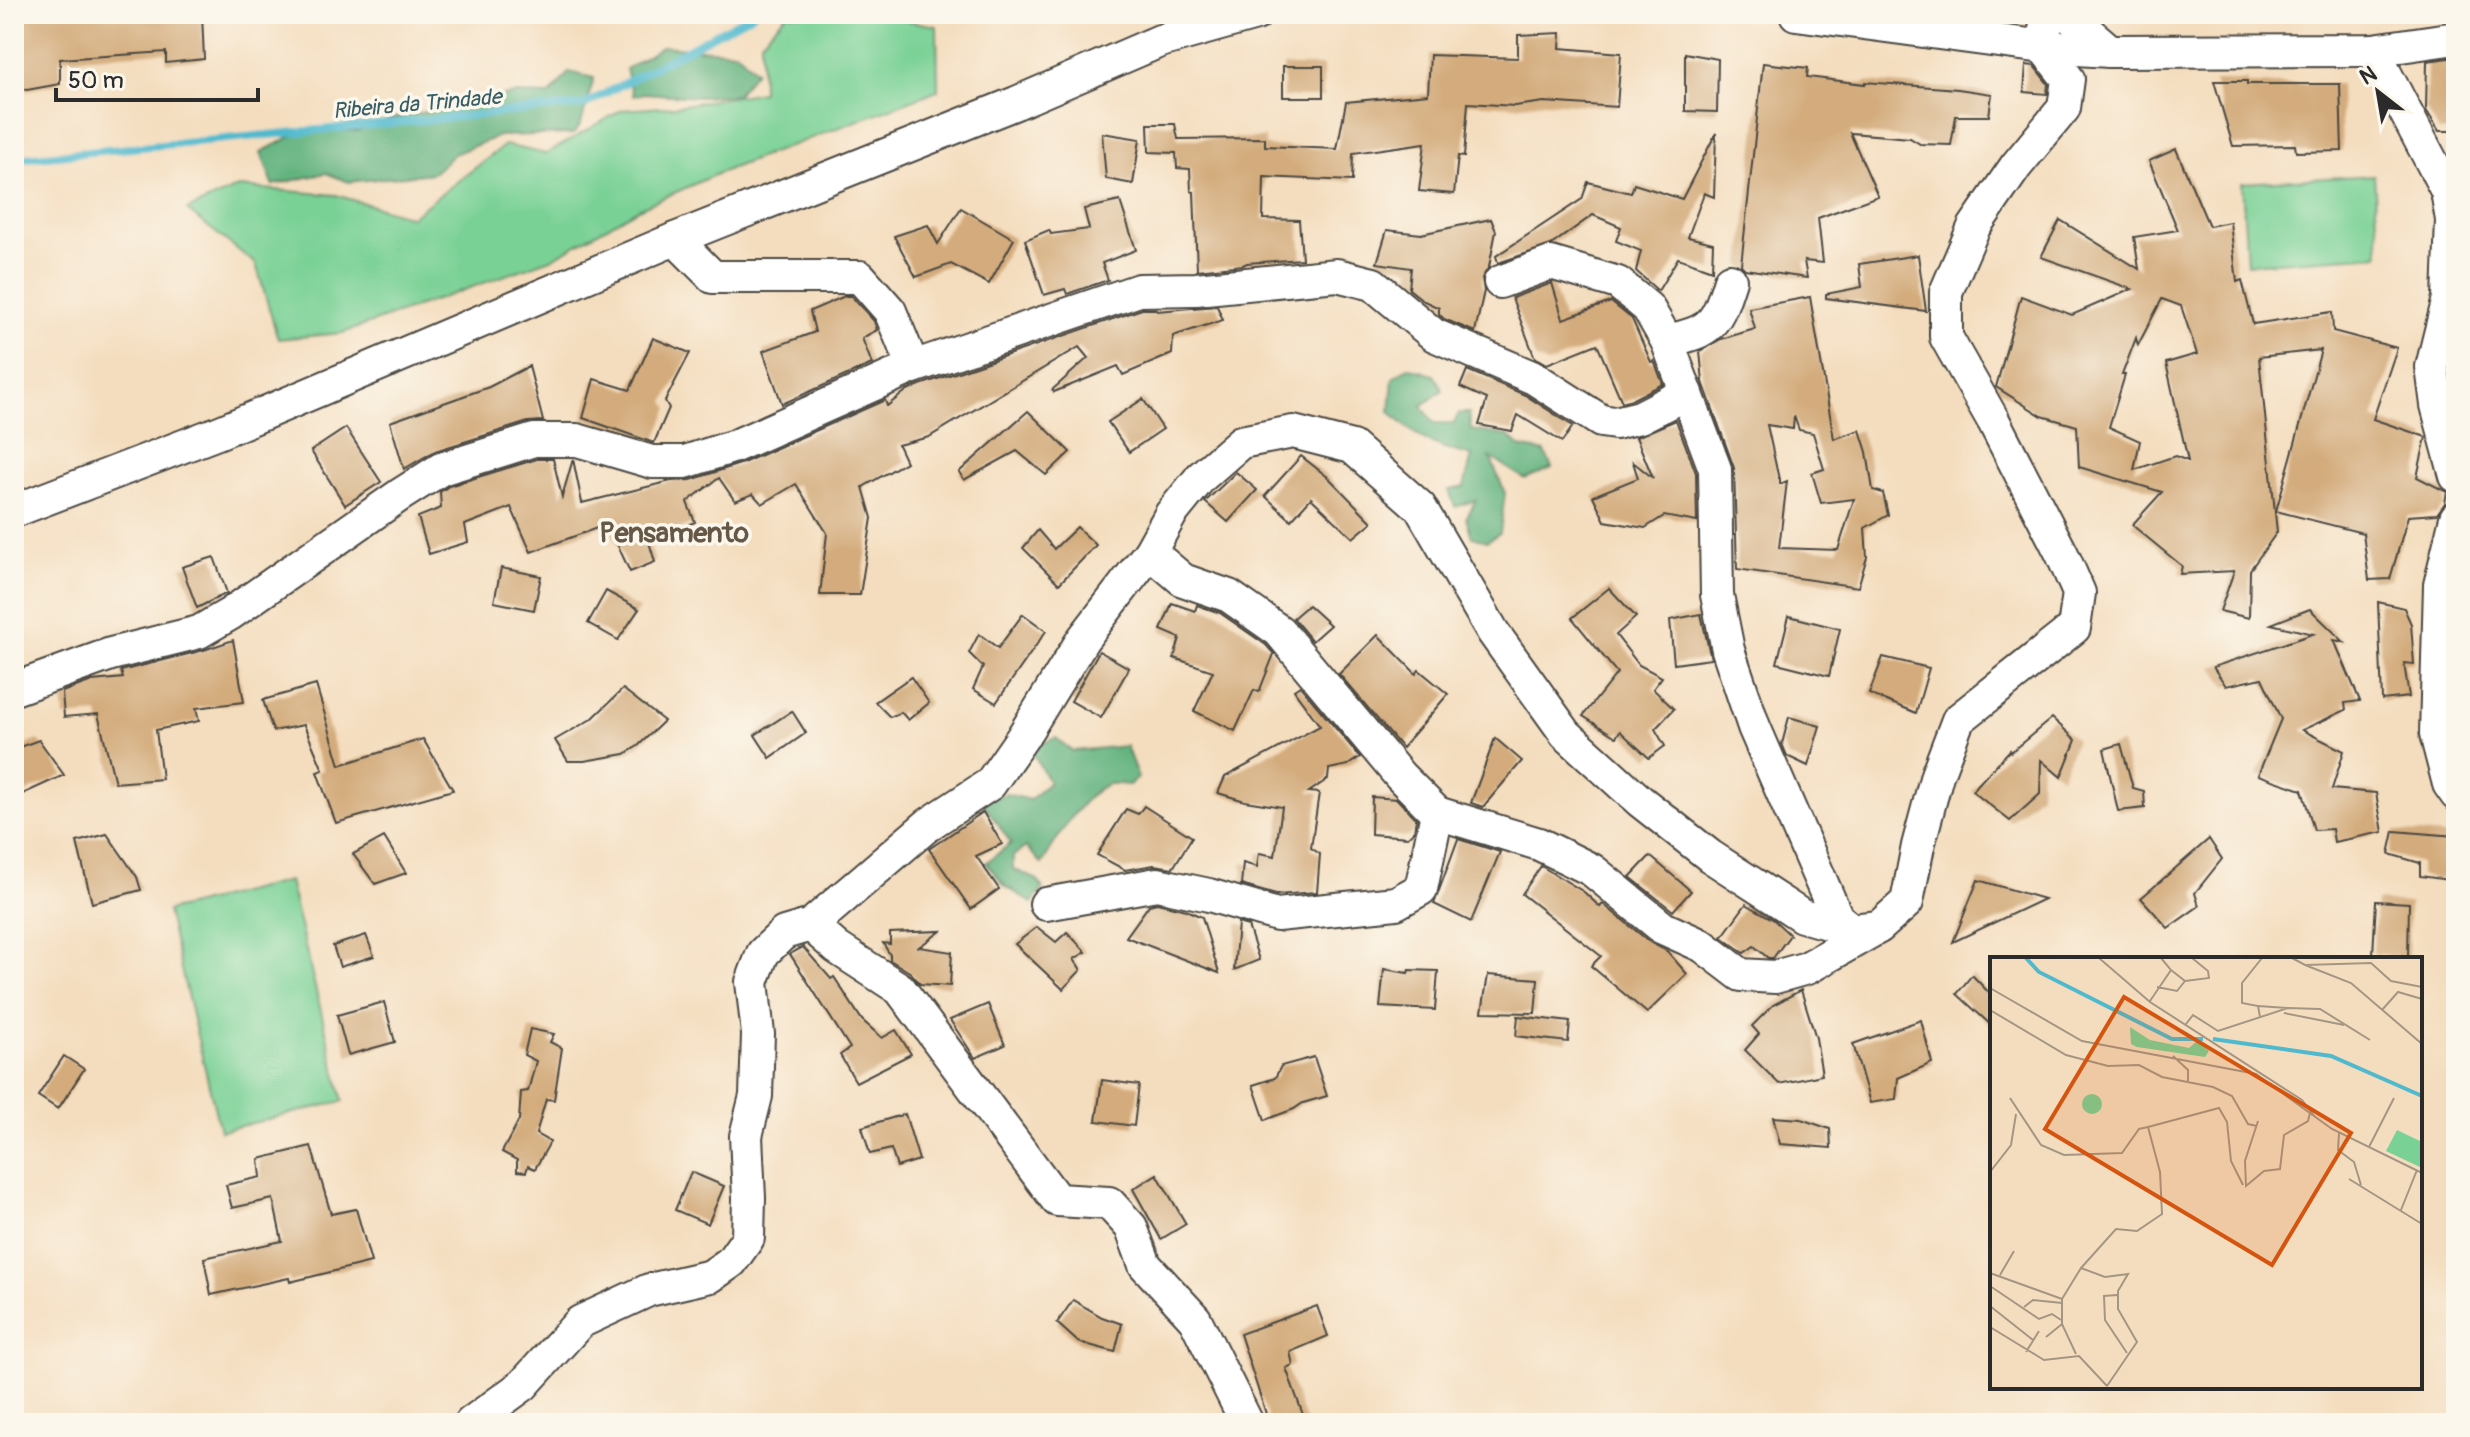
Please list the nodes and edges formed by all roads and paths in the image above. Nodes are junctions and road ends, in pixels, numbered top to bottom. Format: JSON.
{"nodes":[{"id":1,"x":1256,"y":14,"type":"edge"},
{"id":2,"x":1796,"y":14,"type":"edge"},
{"id":3,"x":2047,"y":14,"type":"edge"},
{"id":4,"x":2067,"y":14,"type":"edge"},
{"id":5,"x":2456,"y":38,"type":"edge"},
{"id":6,"x":2043,"y":47,"type":"junction"},
{"id":7,"x":2373,"y":50,"type":"junction"},
{"id":8,"x":2110,"y":51,"type":"junction"},
{"id":9,"x":2452,"y":191,"type":"edge"},
{"id":10,"x":675,"y":239,"type":"junction"},
{"id":11,"x":1730,"y":280,"type":"dead end"},
{"id":12,"x":1500,"y":282,"type":"dead end"},
{"id":13,"x":1667,"y":341,"type":"junction"},
{"id":14,"x":900,"y":362,"type":"junction"},
{"id":15,"x":1687,"y":393,"type":"junction"},
{"id":16,"x":2456,"y":476,"type":"edge"},
{"id":17,"x":14,"y":511,"type":"edge"},
{"id":18,"x":2456,"y":518,"type":"edge"},
{"id":19,"x":1150,"y":552,"type":"junction"},
{"id":20,"x":14,"y":689,"type":"edge"},
{"id":21,"x":2456,"y":794,"type":"edge"},
{"id":22,"x":1437,"y":813,"type":"junction"},
{"id":23,"x":1046,"y":904,"type":"dead end"},
{"id":24,"x":811,"y":925,"type":"junction"},
{"id":25,"x":1866,"y":928,"type":"junction"},
{"id":26,"x":471,"y":1423,"type":"edge"},
{"id":27,"x":1247,"y":1423,"type":"edge"}],
"edges":[{"from":1,"to":10,"type":"street"},
{"from":2,"to":6,"type":"street"},
{"from":3,"to":6,"type":"street"},
{"from":4,"to":8,"type":"street"},
{"from":5,"to":7,"type":"street"},
{"from":6,"to":8,"type":"street"},
{"from":6,"to":25,"type":"street"},
{"from":7,"to":8,"type":"street"},
{"from":7,"to":9,"type":"street"},
{"from":9,"to":16,"type":"street"},
{"from":10,"to":14,"type":"street"},
{"from":10,"to":17,"type":"street"},
{"from":11,"to":13,"type":"street"},
{"from":12,"to":13,"type":"street"},
{"from":13,"to":15,"type":"street"},
{"from":14,"to":15,"type":"street"},
{"from":14,"to":20,"type":"street"},
{"from":15,"to":25,"type":"street"},
{"from":18,"to":21,"type":"street"},
{"from":19,"to":22,"type":"street"},
{"from":19,"to":24,"type":"street"},
{"from":19,"to":25,"type":"street"},
{"from":22,"to":23,"type":"street"},
{"from":22,"to":25,"type":"street"},
{"from":24,"to":26,"type":"street"},
{"from":24,"to":27,"type":"street"}]}
